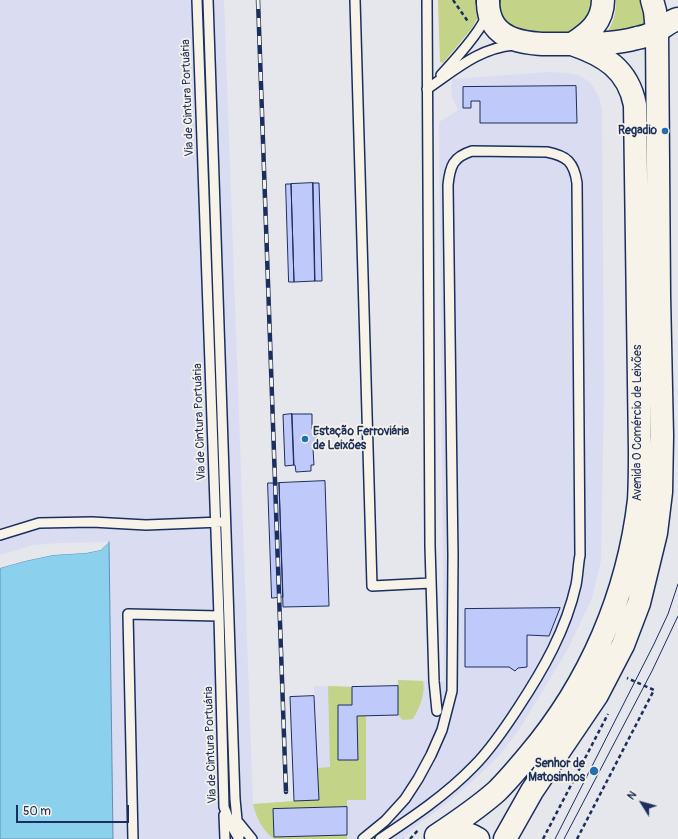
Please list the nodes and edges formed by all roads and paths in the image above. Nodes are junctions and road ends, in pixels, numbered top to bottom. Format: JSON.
{"nodes":[{"id":1,"x":197,"y":0,"type":"edge"},
{"id":2,"x":208,"y":0,"type":"edge"},
{"id":3,"x":355,"y":0,"type":"edge"},
{"id":4,"x":427,"y":0,"type":"edge"},
{"id":5,"x":453,"y":0,"type":"edge"},
{"id":6,"x":603,"y":0,"type":"edge"},
{"id":7,"x":652,"y":0,"type":"edge"},
{"id":8,"x":488,"y":1,"type":"edge"},
{"id":9,"x":672,"y":22,"type":"edge"},
{"id":10,"x":472,"y":28,"type":"dead end"},
{"id":11,"x":538,"y":44,"type":"junction"},
{"id":12,"x":572,"y":44,"type":"junction"},
{"id":13,"x":427,"y":89,"type":"junction"},
{"id":14,"x":216,"y":522,"type":"junction"},
{"id":15,"x":226,"y":522,"type":"junction"},
{"id":16,"x":0,"y":535,"type":"edge"},
{"id":17,"x":431,"y":583,"type":"junction"},
{"id":18,"x":219,"y":616,"type":"junction"},
{"id":19,"x":623,"y":685,"type":"dead end"},
{"id":20,"x":437,"y":712,"type":"dead end"},
{"id":21,"x":609,"y":712,"type":"dead end"},
{"id":22,"x":224,"y":807,"type":"junction"},
{"id":23,"x":237,"y":820,"type":"junction"},
{"id":24,"x":390,"y":835,"type":"edge"},
{"id":25,"x":434,"y":837,"type":"edge"},
{"id":26,"x":239,"y":838,"type":"edge"},
{"id":27,"x":134,"y":839,"type":"edge"},
{"id":28,"x":225,"y":839,"type":"edge"},
{"id":29,"x":252,"y":839,"type":"edge"},
{"id":30,"x":363,"y":839,"type":"edge"},
{"id":31,"x":380,"y":839,"type":"edge"},
{"id":32,"x":478,"y":839,"type":"edge"},
{"id":33,"x":505,"y":839,"type":"edge"},
{"id":34,"x":543,"y":839,"type":"edge"},
{"id":35,"x":577,"y":839,"type":"edge"}],
"edges":[{"from":1,"to":14,"type":"lane","name":"Via de Cintura Portuária"},
{"from":2,"to":15,"type":"lane","name":"Via de Cintura Portuária"},
{"from":3,"to":17,"type":"lane"},
{"from":4,"to":13,"type":"lane"},
{"from":5,"to":10,"type":"path"},
{"from":6,"to":12,"type":"main road"},
{"from":7,"to":9,"type":"main road"},
{"from":8,"to":11,"type":"main road","name":"Avenida O Comércio de Leixões"},
{"from":8,"to":13,"type":"lane"},
{"from":9,"to":12,"type":"main road","name":"Avenida O Comércio de Leixões"},
{"from":9,"to":33,"type":"main road","name":"Avenida O Comércio de Leixões"},
{"from":11,"to":12,"type":"main road","name":"Avenida O Comércio de Leixões"},
{"from":11,"to":13,"type":"lane"},
{"from":12,"to":25,"type":"main road","name":"Avenida O Comércio de Leixões"},
{"from":13,"to":17,"type":"lane"},
{"from":14,"to":15,"type":"lane"},
{"from":14,"to":16,"type":"lane"},
{"from":14,"to":18,"type":"lane","name":"Via de Cintura Portuária"},
{"from":15,"to":23,"type":"lane","name":"Via de Cintura Portuária"},
{"from":17,"to":20,"type":"lane"},
{"from":18,"to":22,"type":"lane","name":"Via de Cintura Portuária"},
{"from":18,"to":27,"type":"lane"},
{"from":19,"to":35,"type":"path"},
{"from":21,"to":34,"type":"path"},
{"from":22,"to":26,"type":"lane","name":"Via de Cintura Portuária"},
{"from":22,"to":28,"type":"lane"},
{"from":23,"to":26,"type":"lane","name":"Via de Cintura Portuária"},
{"from":23,"to":29,"type":"lane"},
{"from":24,"to":30,"type":"lane"},
{"from":24,"to":31,"type":"lane"},
{"from":25,"to":32,"type":"main road"}]}
